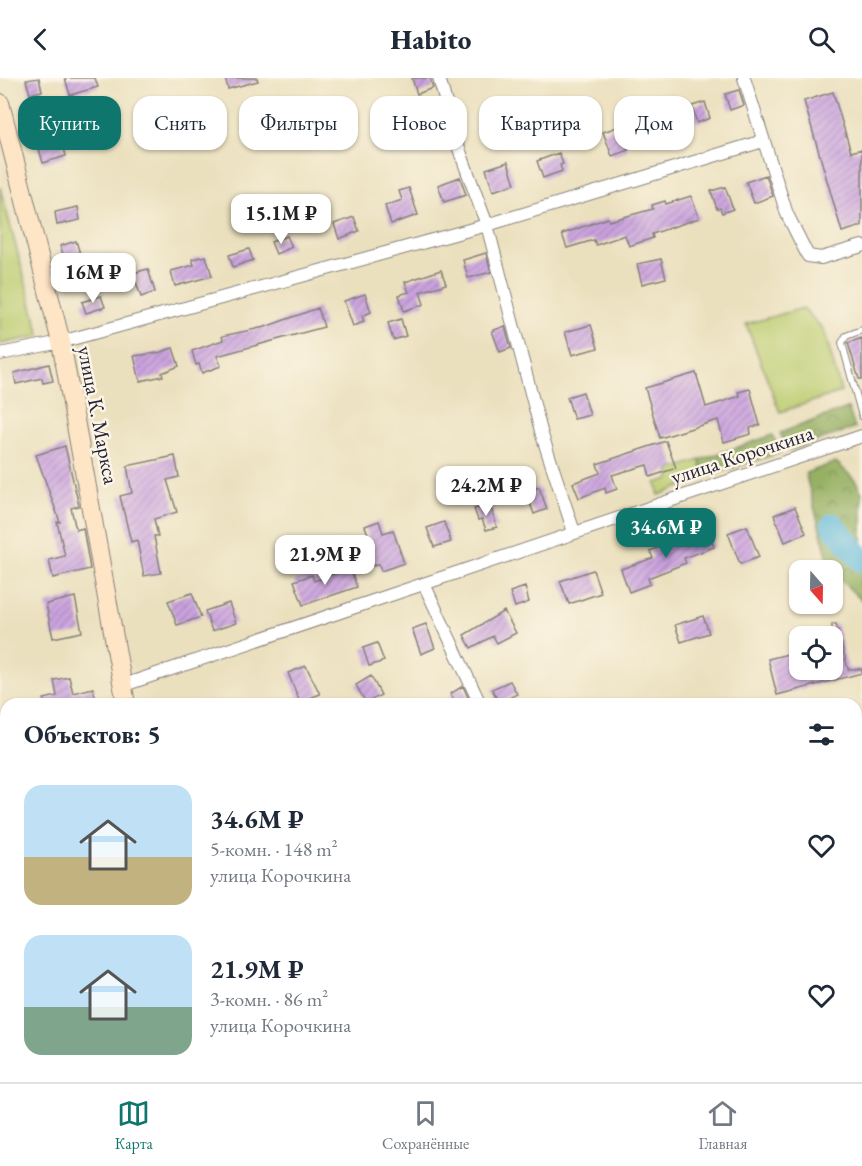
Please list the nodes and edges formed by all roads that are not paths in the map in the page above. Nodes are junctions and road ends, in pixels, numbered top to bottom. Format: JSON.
{"nodes":[{"id":1,"x":439,"y":78,"type":"edge"},
{"id":2,"x":744,"y":78,"type":"edge"},
{"id":3,"x":0,"y":103,"type":"edge"},
{"id":4,"x":763,"y":141,"type":"junction"},
{"id":5,"x":487,"y":225,"type":"junction"},
{"id":6,"x":862,"y":246,"type":"edge"},
{"id":7,"x":862,"y":330,"type":"edge"},
{"id":8,"x":61,"y":342,"type":"junction"},
{"id":9,"x":0,"y":354,"type":"edge"},
{"id":10,"x":862,"y":416,"type":"edge"},
{"id":11,"x":862,"y":436,"type":"edge"},
{"id":12,"x":574,"y":532,"type":"junction"},
{"id":13,"x":425,"y":586,"type":"junction"},
{"id":14,"x":124,"y":685,"type":"junction"},
{"id":15,"x":125,"y":698,"type":"edge"},
{"id":16,"x":477,"y":698,"type":"edge"}],
"edges":[{"from":1,"to":5,"type":"street"},
{"from":2,"to":4,"type":"street"},
{"from":3,"to":8,"type":"main road","name":"улица К. Маркса"},
{"from":4,"to":5,"type":"street"},
{"from":4,"to":6,"type":"street"},
{"from":5,"to":8,"type":"street"},
{"from":5,"to":12,"type":"street"},
{"from":7,"to":10,"type":"lane"},
{"from":8,"to":9,"type":"street"},
{"from":8,"to":14,"type":"main road","name":"улица К. Маркса"},
{"from":11,"to":12,"type":"street","name":"улица Корочкина"},
{"from":12,"to":13,"type":"street","name":"улица Корочкина"},
{"from":13,"to":14,"type":"street","name":"улица Корочкина"},
{"from":13,"to":16,"type":"street"},
{"from":14,"to":15,"type":"main road","name":"улица К. Маркса"}]}
